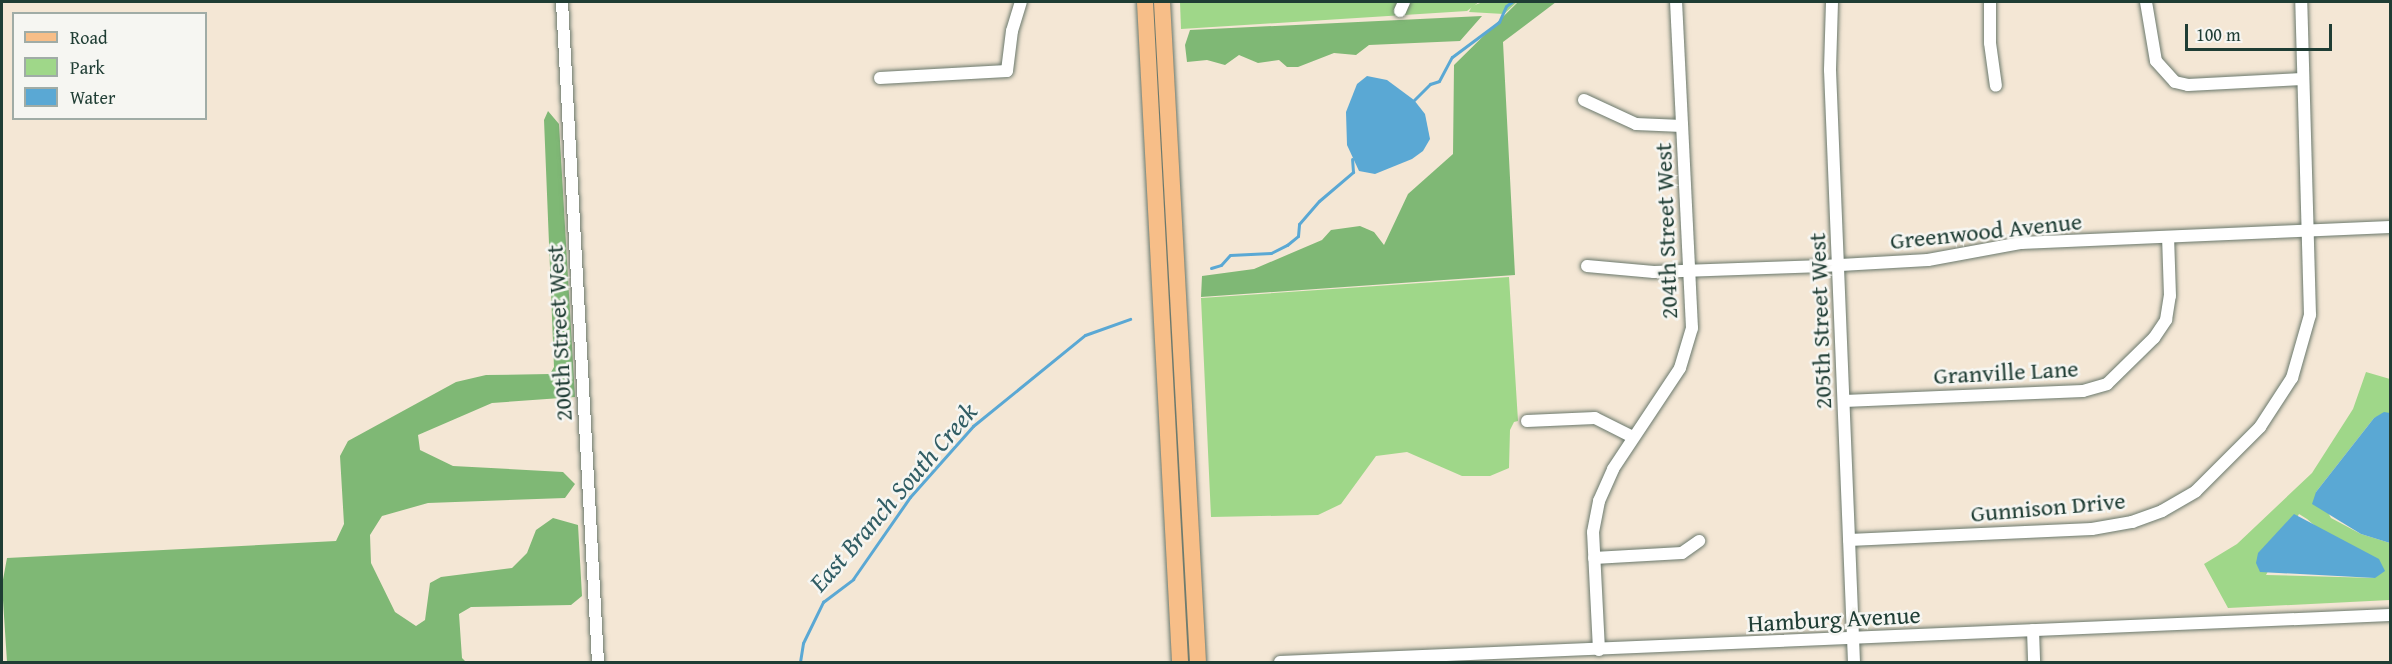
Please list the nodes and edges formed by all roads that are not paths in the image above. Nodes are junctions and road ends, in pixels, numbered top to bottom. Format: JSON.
{"nodes":[{"id":1,"x":562,"y":2,"type":"edge"},
{"id":2,"x":1021,"y":2,"type":"edge"},
{"id":3,"x":1145,"y":2,"type":"edge"},
{"id":4,"x":1162,"y":2,"type":"edge"},
{"id":5,"x":1676,"y":2,"type":"edge"},
{"id":6,"x":1832,"y":2,"type":"edge"},
{"id":7,"x":1990,"y":2,"type":"edge"},
{"id":8,"x":2146,"y":2,"type":"edge"},
{"id":9,"x":2301,"y":2,"type":"edge"},
{"id":10,"x":880,"y":78,"type":"dead end"},
{"id":11,"x":2302,"y":79,"type":"junction"},
{"id":12,"x":1996,"y":86,"type":"dead end"},
{"id":13,"x":1584,"y":100,"type":"dead end"},
{"id":14,"x":1682,"y":126,"type":"junction"},
{"id":15,"x":2391,"y":227,"type":"edge"},
{"id":16,"x":2308,"y":231,"type":"junction"},
{"id":17,"x":2168,"y":237,"type":"junction"},
{"id":18,"x":1839,"y":265,"type":"junction"},
{"id":19,"x":1587,"y":266,"type":"dead end"},
{"id":20,"x":1690,"y":271,"type":"junction"},
{"id":21,"x":1844,"y":401,"type":"junction"},
{"id":22,"x":1527,"y":422,"type":"dead end"},
{"id":23,"x":1634,"y":437,"type":"junction"},
{"id":24,"x":1849,"y":540,"type":"junction"},
{"id":25,"x":1699,"y":541,"type":"dead end"},
{"id":26,"x":1594,"y":558,"type":"junction"},
{"id":27,"x":2391,"y":615,"type":"edge"},
{"id":28,"x":2033,"y":630,"type":"junction"},
{"id":29,"x":1853,"y":639,"type":"junction"},
{"id":30,"x":1599,"y":650,"type":"junction"},
{"id":31,"x":598,"y":663,"type":"edge"},
{"id":32,"x":1180,"y":663,"type":"edge"},
{"id":33,"x":1198,"y":663,"type":"edge"},
{"id":34,"x":1280,"y":663,"type":"edge"},
{"id":35,"x":1854,"y":663,"type":"edge"},
{"id":36,"x":2034,"y":663,"type":"edge"}],
"edges":[{"from":1,"to":31,"type":"street","name":"200th Street West"},
{"from":2,"to":10,"type":"street"},
{"from":3,"to":32,"type":"main road"},
{"from":4,"to":33,"type":"main road"},
{"from":5,"to":14,"type":"street","name":"204th Street West"},
{"from":6,"to":18,"type":"street","name":"205th Street West"},
{"from":7,"to":12,"type":"street"},
{"from":8,"to":11,"type":"street"},
{"from":9,"to":11,"type":"street","name":"Gunnison Drive"},
{"from":11,"to":16,"type":"street","name":"Gunnison Drive"},
{"from":13,"to":14,"type":"street"},
{"from":14,"to":20,"type":"street","name":"204th Street West"},
{"from":15,"to":16,"type":"street","name":"Greenwood Avenue"},
{"from":16,"to":17,"type":"street","name":"Greenwood Avenue"},
{"from":16,"to":24,"type":"street","name":"Gunnison Drive"},
{"from":17,"to":18,"type":"street","name":"Greenwood Avenue"},
{"from":17,"to":21,"type":"street","name":"Granville Lane"},
{"from":18,"to":20,"type":"street","name":"Greenwood Avenue"},
{"from":18,"to":21,"type":"street","name":"205th Street West"},
{"from":19,"to":20,"type":"street","name":"Greenwood Avenue"},
{"from":20,"to":23,"type":"street","name":"204th Street West"},
{"from":21,"to":24,"type":"street","name":"205th Street West"},
{"from":22,"to":23,"type":"street"},
{"from":23,"to":26,"type":"street","name":"204th Street West"},
{"from":24,"to":29,"type":"street","name":"205th Street West"},
{"from":25,"to":26,"type":"street"},
{"from":26,"to":30,"type":"street","name":"204th Street West"},
{"from":27,"to":28,"type":"street","name":"Hamburg Avenue"},
{"from":28,"to":29,"type":"street","name":"Hamburg Avenue"},
{"from":28,"to":36,"type":"street"},
{"from":29,"to":30,"type":"street","name":"Hamburg Avenue"},
{"from":29,"to":35,"type":"street","name":"205th Street West"},
{"from":30,"to":34,"type":"street","name":"Hamburg Avenue"}]}
